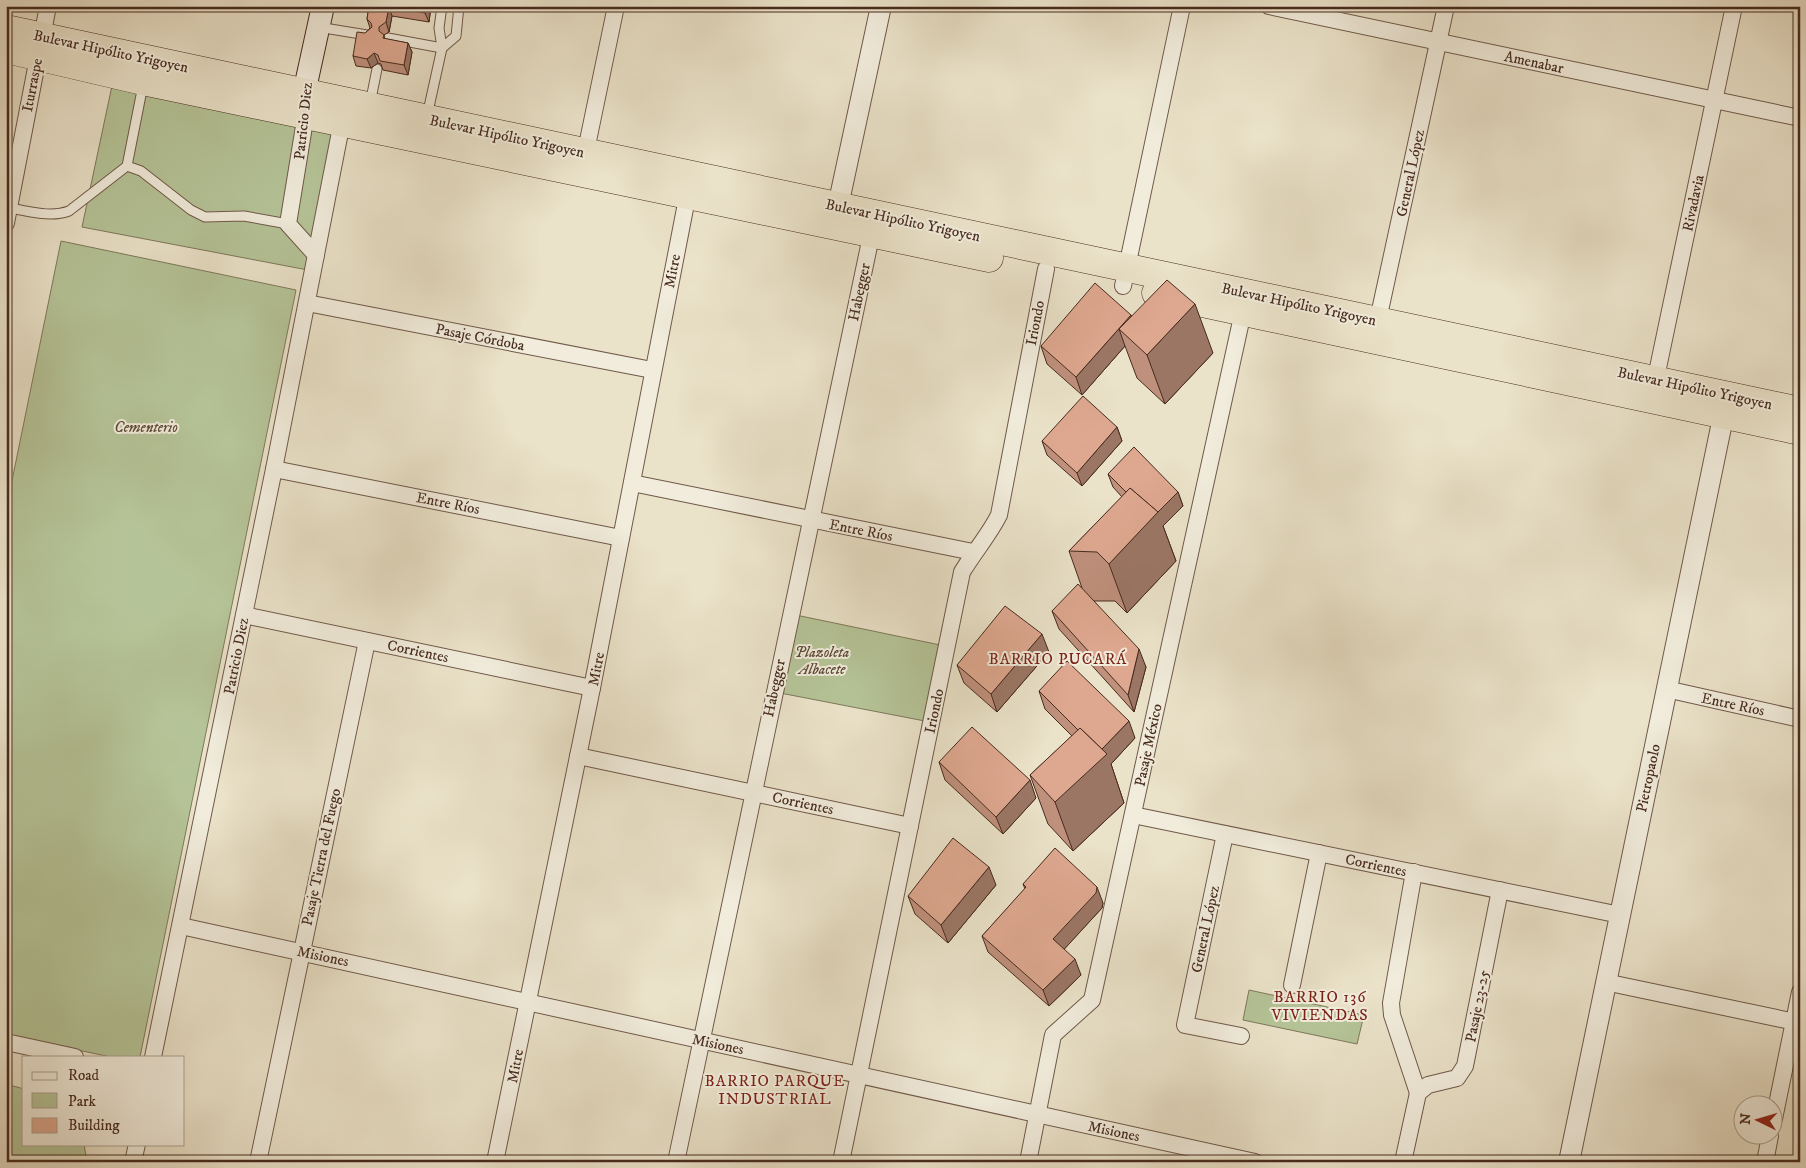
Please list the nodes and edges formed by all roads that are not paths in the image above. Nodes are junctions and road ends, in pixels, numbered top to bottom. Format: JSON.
{"nodes":[{"id":1,"x":48,"y":6,"type":"edge"},
{"id":2,"x":442,"y":6,"type":"edge"},
{"id":3,"x":460,"y":6,"type":"edge"},
{"id":4,"x":616,"y":6,"type":"edge"},
{"id":5,"x":881,"y":6,"type":"edge"},
{"id":6,"x":1182,"y":6,"type":"edge"},
{"id":7,"x":1269,"y":6,"type":"edge"},
{"id":8,"x":1446,"y":6,"type":"edge"},
{"id":9,"x":1734,"y":6,"type":"edge"},
{"id":10,"x":320,"y":16,"type":"edge"},
{"id":11,"x":6,"y":28,"type":"edge"},
{"id":12,"x":369,"y":35,"type":"edge"},
{"id":13,"x":388,"y":38,"type":"edge"},
{"id":14,"x":1438,"y":42,"type":"junction"},
{"id":15,"x":40,"y":46,"type":"junction"},
{"id":16,"x":442,"y":48,"type":"junction"},
{"id":17,"x":6,"y":49,"type":"edge"},
{"id":18,"x":377,"y":69,"type":"dead end"},
{"id":19,"x":143,"y":81,"type":"junction"},
{"id":20,"x":1714,"y":100,"type":"junction"},
{"id":21,"x":305,"y":103,"type":"junction"},
{"id":22,"x":370,"y":106,"type":"junction"},
{"id":23,"x":1800,"y":118,"type":"edge"},
{"id":24,"x":426,"y":119,"type":"junction"},
{"id":25,"x":342,"y":122,"type":"junction"},
{"id":26,"x":583,"y":163,"type":"junction"},
{"id":27,"x":127,"y":166,"type":"junction"},
{"id":28,"x":690,"y":185,"type":"junction"},
{"id":29,"x":7,"y":212,"type":"edge"},
{"id":30,"x":836,"y":216,"type":"junction"},
{"id":31,"x":288,"y":224,"type":"junction"},
{"id":32,"x":873,"y":224,"type":"junction"},
{"id":33,"x":316,"y":255,"type":"junction"},
{"id":34,"x":1046,"y":269,"type":"junction"},
{"id":35,"x":1125,"y":277,"type":"junction"},
{"id":36,"x":307,"y":303,"type":"junction"},
{"id":37,"x":1243,"y":312,"type":"junction"},
{"id":38,"x":1376,"y":330,"type":"junction"},
{"id":39,"x":652,"y":370,"type":"junction"},
{"id":40,"x":1654,"y":390,"type":"junction"},
{"id":41,"x":1725,"y":405,"type":"junction"},
{"id":42,"x":1800,"y":410,"type":"edge"},
{"id":43,"x":1800,"y":431,"type":"edge"},
{"id":44,"x":274,"y":469,"type":"junction"},
{"id":45,"x":632,"y":483,"type":"junction"},
{"id":46,"x":811,"y":520,"type":"junction"},
{"id":47,"x":622,"y":538,"type":"junction"},
{"id":48,"x":973,"y":552,"type":"junction"},
{"id":49,"x":244,"y":615,"type":"junction"},
{"id":50,"x":367,"y":641,"type":"junction"},
{"id":51,"x":592,"y":688,"type":"junction"},
{"id":52,"x":1666,"y":689,"type":"junction"},
{"id":53,"x":1800,"y":719,"type":"edge"},
{"id":54,"x":578,"y":756,"type":"junction"},
{"id":55,"x":752,"y":792,"type":"junction"},
{"id":56,"x":1133,"y":814,"type":"junction"},
{"id":57,"x":910,"y":826,"type":"junction"},
{"id":58,"x":1225,"y":834,"type":"junction"},
{"id":59,"x":1319,"y":853,"type":"junction"},
{"id":60,"x":1414,"y":872,"type":"junction"},
{"id":61,"x":1500,"y":890,"type":"junction"},
{"id":62,"x":1620,"y":915,"type":"junction"},
{"id":63,"x":181,"y":926,"type":"junction"},
{"id":64,"x":302,"y":952,"type":"junction"},
{"id":65,"x":1605,"y":982,"type":"junction"},
{"id":66,"x":1292,"y":985,"type":"dead end"},
{"id":67,"x":1800,"y":992,"type":"edge"},
{"id":68,"x":528,"y":1002,"type":"junction"},
{"id":69,"x":1797,"y":1022,"type":"edge"},
{"id":70,"x":1241,"y":1036,"type":"dead end"},
{"id":71,"x":701,"y":1040,"type":"junction"},
{"id":72,"x":6,"y":1042,"type":"edge"},
{"id":73,"x":70,"y":1056,"type":"edge"},
{"id":74,"x":153,"y":1056,"type":"edge"},
{"id":75,"x":859,"y":1075,"type":"junction"},
{"id":76,"x":1418,"y":1093,"type":"junction"},
{"id":77,"x":1779,"y":1096,"type":"edge"},
{"id":78,"x":1038,"y":1114,"type":"junction"},
{"id":79,"x":137,"y":1146,"type":"edge"},
{"id":80,"x":1768,"y":1146,"type":"edge"},
{"id":81,"x":1212,"y":1157,"type":"edge"},
{"id":82,"x":133,"y":1162,"type":"edge"},
{"id":83,"x":258,"y":1162,"type":"edge"},
{"id":84,"x":495,"y":1162,"type":"edge"},
{"id":85,"x":676,"y":1162,"type":"edge"},
{"id":86,"x":842,"y":1162,"type":"edge"},
{"id":87,"x":1028,"y":1162,"type":"edge"},
{"id":88,"x":1255,"y":1162,"type":"edge"},
{"id":89,"x":1403,"y":1162,"type":"edge"},
{"id":90,"x":1569,"y":1162,"type":"edge"},
{"id":91,"x":1765,"y":1162,"type":"edge"}],
"edges":[{"from":1,"to":15,"type":"street","name":"Iturraspe"},
{"from":2,"to":16,"type":"lane"},
{"from":3,"to":16,"type":"lane"},
{"from":4,"to":26,"type":"street"},
{"from":5,"to":30,"type":"street"},
{"from":6,"to":35,"type":"street"},
{"from":7,"to":14,"type":"street","name":"Amenabar"},
{"from":8,"to":14,"type":"street","name":"General López"},
{"from":9,"to":20,"type":"street","name":"Rivadavia"},
{"from":10,"to":12,"type":"lane"},
{"from":10,"to":21,"type":"main road","name":"Patricio Diez"},
{"from":11,"to":15,"type":"highway","name":"Bulevar Hipólito Yrigoyen"},
{"from":13,"to":16,"type":"lane"},
{"from":14,"to":20,"type":"street","name":"Amenabar"},
{"from":14,"to":38,"type":"street","name":"General López"},
{"from":15,"to":17,"type":"highway","name":"Bulevar Hipólito Yrigoyen"},
{"from":15,"to":19,"type":"highway","name":"Bulevar Hipólito Yrigoyen"},
{"from":15,"to":21,"type":"highway","name":"Bulevar Hipólito Yrigoyen"},
{"from":15,"to":29,"type":"street","name":"Iturraspe"},
{"from":16,"to":24,"type":"lane"},
{"from":18,"to":22,"type":"lane"},
{"from":19,"to":21,"type":"highway","name":"Bulevar Hipólito Yrigoyen"},
{"from":19,"to":27,"type":"lane"},
{"from":20,"to":23,"type":"street","name":"Amenabar"},
{"from":20,"to":40,"type":"street","name":"Rivadavia"},
{"from":21,"to":22,"type":"highway","name":"Bulevar Hipólito Yrigoyen"},
{"from":21,"to":25,"type":"highway","name":"Bulevar Hipólito Yrigoyen"},
{"from":21,"to":31,"type":"street","name":"Patricio Diez"},
{"from":22,"to":24,"type":"highway","name":"Bulevar Hipólito Yrigoyen"},
{"from":24,"to":26,"type":"highway","name":"Bulevar Hipólito Yrigoyen"},
{"from":25,"to":26,"type":"highway","name":"Bulevar Hipólito Yrigoyen"},
{"from":25,"to":33,"type":"street","name":"Patricio Diez"},
{"from":26,"to":28,"type":"highway","name":"Bulevar Hipólito Yrigoyen"},
{"from":27,"to":29,"type":"lane"},
{"from":27,"to":31,"type":"lane"},
{"from":28,"to":30,"type":"highway","name":"Bulevar Hipólito Yrigoyen"},
{"from":28,"to":39,"type":"street","name":"Mitre"},
{"from":30,"to":32,"type":"highway","name":"Bulevar Hipólito Yrigoyen"},
{"from":31,"to":33,"type":"street"},
{"from":32,"to":34,"type":"highway","name":"Bulevar Hipólito Yrigoyen"},
{"from":32,"to":35,"type":"highway","name":"Bulevar Hipólito Yrigoyen"},
{"from":32,"to":46,"type":"street","name":"Habegger"},
{"from":33,"to":36,"type":"street","name":"Patricio Diez"},
{"from":34,"to":35,"type":"highway","name":"Bulevar Hipólito Yrigoyen"},
{"from":34,"to":48,"type":"street","name":"Iriondo"},
{"from":35,"to":37,"type":"highway","name":"Bulevar Hipólito Yrigoyen"},
{"from":35,"to":38,"type":"highway","name":"Bulevar Hipólito Yrigoyen"},
{"from":36,"to":39,"type":"street","name":"Pasaje Córdoba"},
{"from":36,"to":44,"type":"street","name":"Patricio Diez"},
{"from":37,"to":38,"type":"highway","name":"Bulevar Hipólito Yrigoyen"},
{"from":37,"to":56,"type":"street","name":"Pasaje México"},
{"from":38,"to":40,"type":"highway","name":"Bulevar Hipólito Yrigoyen"},
{"from":39,"to":45,"type":"street","name":"Mitre"},
{"from":40,"to":41,"type":"highway","name":"Bulevar Hipólito Yrigoyen"},
{"from":41,"to":42,"type":"highway","name":"Bulevar Hipólito Yrigoyen"},
{"from":41,"to":43,"type":"highway"},
{"from":41,"to":52,"type":"street","name":"Pietropaolo"},
{"from":44,"to":47,"type":"street","name":"Entre Ríos"},
{"from":44,"to":49,"type":"street","name":"Patricio Diez"},
{"from":45,"to":46,"type":"street","name":"Entre Ríos"},
{"from":45,"to":47,"type":"street","name":"Mitre"},
{"from":46,"to":48,"type":"street","name":"Entre Ríos"},
{"from":46,"to":55,"type":"street","name":"Habegger"},
{"from":47,"to":51,"type":"street","name":"Mitre"},
{"from":48,"to":57,"type":"street","name":"Iriondo"},
{"from":49,"to":50,"type":"street","name":"Corrientes"},
{"from":49,"to":63,"type":"street","name":"Patricio Diez"},
{"from":50,"to":51,"type":"street","name":"Corrientes"},
{"from":50,"to":64,"type":"street","name":"Pasaje Tierra del Fuego"},
{"from":51,"to":54,"type":"street","name":"Mitre"},
{"from":52,"to":53,"type":"street","name":"Entre Ríos"},
{"from":52,"to":62,"type":"street","name":"Pietropaolo"},
{"from":54,"to":55,"type":"street","name":"Corrientes"},
{"from":54,"to":68,"type":"street","name":"Mitre"},
{"from":55,"to":57,"type":"street","name":"Corrientes"},
{"from":55,"to":71,"type":"street","name":"Habegger"},
{"from":56,"to":58,"type":"street","name":"Corrientes"},
{"from":56,"to":78,"type":"street","name":"Pasaje México"},
{"from":57,"to":75,"type":"street","name":"Iriondo"},
{"from":58,"to":59,"type":"street","name":"Corrientes"},
{"from":58,"to":70,"type":"street","name":"General López"},
{"from":59,"to":60,"type":"street","name":"Corrientes"},
{"from":59,"to":66,"type":"street"},
{"from":60,"to":61,"type":"street","name":"Corrientes"},
{"from":60,"to":76,"type":"street"},
{"from":61,"to":62,"type":"street","name":"Corrientes"},
{"from":61,"to":76,"type":"street","name":"Pasaje 23-25"},
{"from":62,"to":65,"type":"street","name":"Pietropaolo"},
{"from":63,"to":64,"type":"street","name":"Misiones"},
{"from":63,"to":74,"type":"street","name":"Patricio Diez"},
{"from":64,"to":68,"type":"street","name":"Misiones"},
{"from":64,"to":83,"type":"street","name":"Pasaje Tierra del Fuego"},
{"from":65,"to":69,"type":"street"},
{"from":65,"to":90,"type":"street","name":"Pietropaolo"},
{"from":67,"to":69,"type":"street"},
{"from":68,"to":71,"type":"street","name":"Misiones"},
{"from":68,"to":84,"type":"street","name":"Mitre"},
{"from":69,"to":77,"type":"street"},
{"from":71,"to":75,"type":"street","name":"Misiones"},
{"from":71,"to":85,"type":"street","name":"Habegger"},
{"from":72,"to":73,"type":"street"},
{"from":75,"to":78,"type":"street","name":"Misiones"},
{"from":75,"to":86,"type":"street","name":"Iriondo"},
{"from":76,"to":89,"type":"street"},
{"from":78,"to":81,"type":"street","name":"Misiones"},
{"from":78,"to":87,"type":"street","name":"Pasaje México"},
{"from":79,"to":82,"type":"street"},
{"from":80,"to":91,"type":"street"},
{"from":81,"to":88,"type":"street","name":"Misiones"}]}
